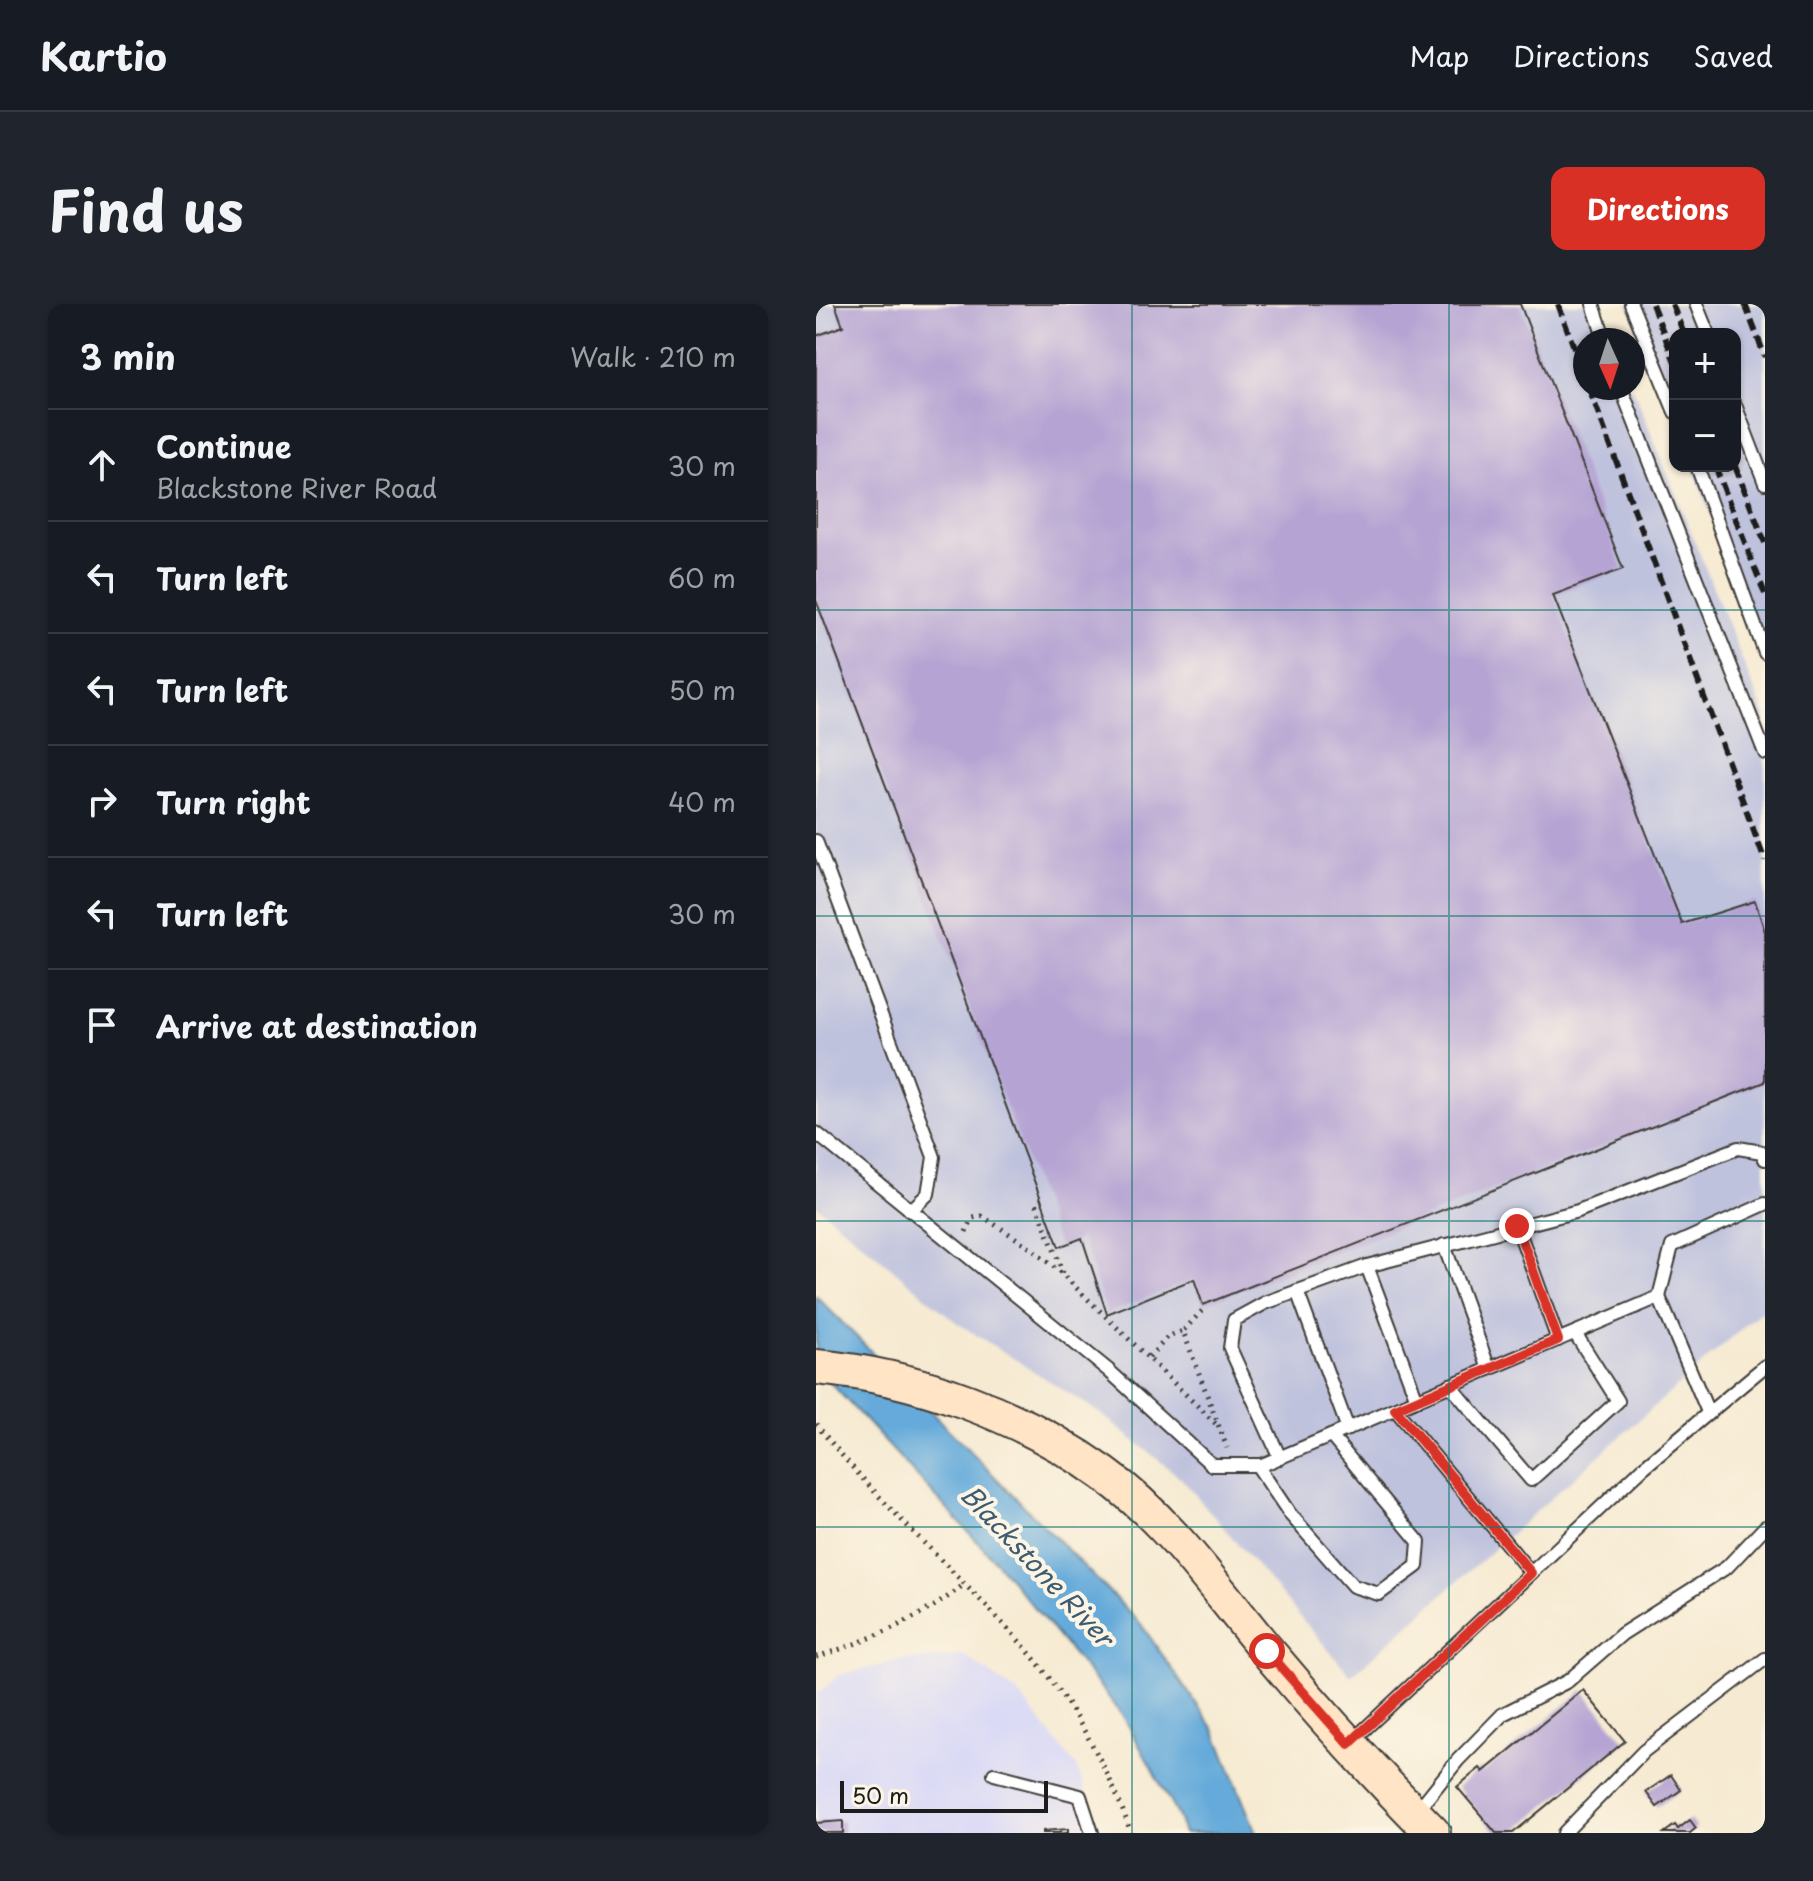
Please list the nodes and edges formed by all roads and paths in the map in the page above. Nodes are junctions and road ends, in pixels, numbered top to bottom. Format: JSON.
{"nodes":[{"id":1,"x":1593,"y":304,"type":"edge"},
{"id":2,"x":1631,"y":304,"type":"edge"},
{"id":3,"x":1696,"y":304,"type":"edge"},
{"id":4,"x":1601,"y":328,"type":"edge"},
{"id":5,"x":1706,"y":328,"type":"edge"},
{"id":6,"x":1626,"y":400,"type":"edge"},
{"id":7,"x":1670,"y":400,"type":"edge"},
{"id":8,"x":1741,"y":421,"type":"edge"},
{"id":9,"x":1699,"y":472,"type":"edge"},
{"id":10,"x":1765,"y":483,"type":"edge"},
{"id":11,"x":1765,"y":653,"type":"edge"},
{"id":12,"x":1765,"y":753,"type":"edge"},
{"id":13,"x":816,"y":841,"type":"edge"},
{"id":14,"x":816,"y":1133,"type":"edge"},
{"id":15,"x":1765,"y":1159,"type":"edge"},
{"id":16,"x":1042,"y":1200,"type":"dead end"},
{"id":17,"x":1765,"y":1204,"type":"edge"},
{"id":18,"x":910,"y":1211,"type":"junction"},
{"id":19,"x":1517,"y":1226,"type":"junction"},
{"id":20,"x":1444,"y":1245,"type":"junction"},
{"id":21,"x":957,"y":1248,"type":"junction"},
{"id":22,"x":1367,"y":1266,"type":"junction"},
{"id":23,"x":1063,"y":1274,"type":"junction"},
{"id":24,"x":1297,"y":1291,"type":"junction"},
{"id":25,"x":1659,"y":1297,"type":"junction"},
{"id":26,"x":1202,"y":1311,"type":"dead end"},
{"id":27,"x":1183,"y":1331,"type":"junction"},
{"id":28,"x":1575,"y":1333,"type":"junction"},
{"id":29,"x":1558,"y":1340,"type":"junction"},
{"id":30,"x":1149,"y":1357,"type":"junction"},
{"id":31,"x":1765,"y":1366,"type":"edge"},
{"id":32,"x":816,"y":1367,"type":"edge"},
{"id":33,"x":1489,"y":1369,"type":"junction"},
{"id":34,"x":1450,"y":1385,"type":"junction"},
{"id":35,"x":1417,"y":1400,"type":"junction"},
{"id":36,"x":1395,"y":1409,"type":"junction"},
{"id":37,"x":1708,"y":1412,"type":"junction"},
{"id":38,"x":816,"y":1424,"type":"edge"},
{"id":39,"x":1219,"y":1427,"type":"junction"},
{"id":40,"x":1348,"y":1429,"type":"junction"},
{"id":41,"x":1331,"y":1436,"type":"junction"},
{"id":42,"x":1229,"y":1453,"type":"dead end"},
{"id":43,"x":1280,"y":1458,"type":"junction"},
{"id":44,"x":1257,"y":1465,"type":"junction"},
{"id":45,"x":1765,"y":1527,"type":"edge"},
{"id":46,"x":1531,"y":1573,"type":"junction"},
{"id":47,"x":963,"y":1585,"type":"junction"},
{"id":48,"x":816,"y":1657,"type":"edge"},
{"id":49,"x":1765,"y":1659,"type":"edge"},
{"id":50,"x":1349,"y":1744,"type":"junction"},
{"id":51,"x":994,"y":1774,"type":"dead end"},
{"id":52,"x":1423,"y":1824,"type":"edge"},
{"id":53,"x":1092,"y":1833,"type":"edge"},
{"id":54,"x":1131,"y":1833,"type":"edge"},
{"id":55,"x":1564,"y":1833,"type":"edge"}],
"edges":[{"from":1,"to":4,"type":"lane"},
{"from":2,"to":7,"type":"lane"},
{"from":3,"to":5,"type":"lane"},
{"from":6,"to":12,"type":"lane"},
{"from":8,"to":10,"type":"lane"},
{"from":9,"to":11,"type":"lane"},
{"from":13,"to":18,"type":"lane"},
{"from":14,"to":18,"type":"lane"},
{"from":15,"to":19,"type":"lane"},
{"from":16,"to":23,"type":"path"},
{"from":17,"to":25,"type":"lane"},
{"from":18,"to":21,"type":"lane"},
{"from":19,"to":20,"type":"lane"},
{"from":19,"to":29,"type":"lane"},
{"from":20,"to":22,"type":"lane"},
{"from":20,"to":33,"type":"lane"},
{"from":21,"to":23,"type":"path"},
{"from":21,"to":44,"type":"lane"},
{"from":22,"to":24,"type":"lane"},
{"from":22,"to":35,"type":"lane"},
{"from":23,"to":30,"type":"path"},
{"from":24,"to":40,"type":"lane"},
{"from":24,"to":43,"type":"lane"},
{"from":25,"to":28,"type":"lane"},
{"from":25,"to":37,"type":"lane"},
{"from":26,"to":27,"type":"path"},
{"from":27,"to":30,"type":"path"},
{"from":27,"to":39,"type":"path"},
{"from":28,"to":29,"type":"lane"},
{"from":28,"to":34,"type":"lane"},
{"from":29,"to":33,"type":"lane"},
{"from":30,"to":39,"type":"path"},
{"from":31,"to":37,"type":"lane"},
{"from":32,"to":50,"type":"main road"},
{"from":33,"to":34,"type":"lane"},
{"from":34,"to":35,"type":"lane"},
{"from":35,"to":36,"type":"lane"},
{"from":36,"to":40,"type":"lane"},
{"from":36,"to":46,"type":"lane"},
{"from":37,"to":46,"type":"lane"},
{"from":38,"to":47,"type":"path"},
{"from":39,"to":42,"type":"path"},
{"from":40,"to":41,"type":"lane"},
{"from":41,"to":43,"type":"lane"},
{"from":41,"to":44,"type":"lane"},
{"from":43,"to":44,"type":"lane"},
{"from":45,"to":52,"type":"lane"},
{"from":46,"to":50,"type":"lane"},
{"from":47,"to":48,"type":"path"},
{"from":47,"to":54,"type":"path"},
{"from":49,"to":55,"type":"lane"},
{"from":50,"to":52,"type":"main road"},
{"from":51,"to":53,"type":"lane"}]}
